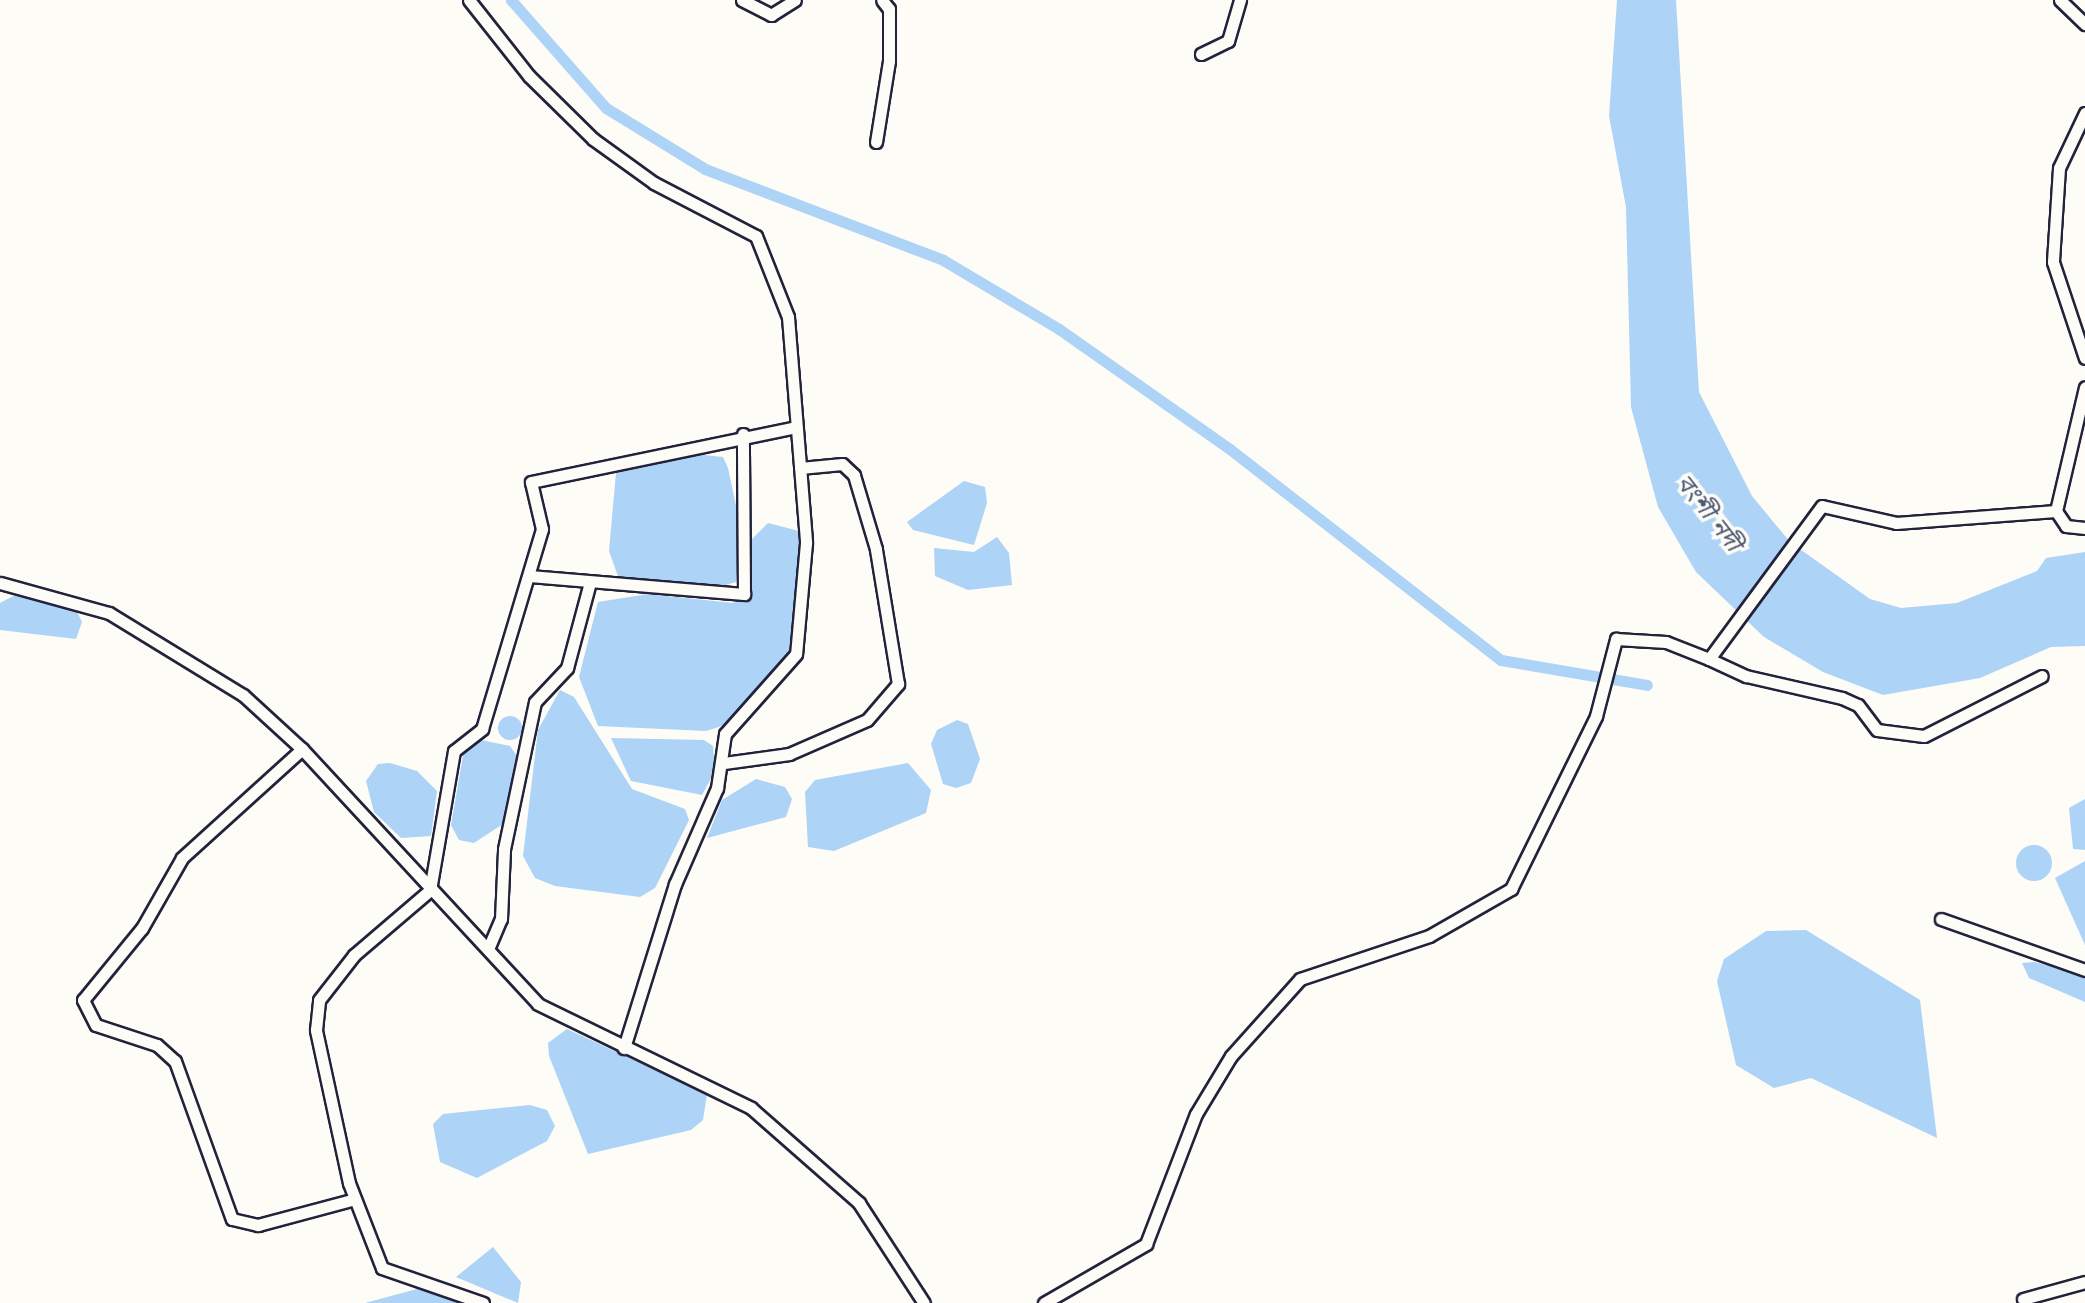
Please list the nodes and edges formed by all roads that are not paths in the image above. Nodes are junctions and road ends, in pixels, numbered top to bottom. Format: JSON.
{"nodes":[{"id":1,"x":469,"y":0,"type":"edge"},
{"id":2,"x":742,"y":0,"type":"edge"},
{"id":3,"x":795,"y":0,"type":"edge"},
{"id":4,"x":882,"y":0,"type":"edge"},
{"id":5,"x":1240,"y":0,"type":"edge"},
{"id":6,"x":2060,"y":0,"type":"edge"},
{"id":7,"x":2085,"y":24,"type":"edge"},
{"id":8,"x":1201,"y":54,"type":"dead end"},
{"id":9,"x":2085,"y":113,"type":"edge"},
{"id":10,"x":876,"y":142,"type":"dead end"},
{"id":11,"x":2085,"y":358,"type":"edge"},
{"id":12,"x":2085,"y":387,"type":"edge"},
{"id":13,"x":796,"y":427,"type":"junction"},
{"id":14,"x":743,"y":434,"type":"junction"},
{"id":15,"x":800,"y":468,"type":"junction"},
{"id":16,"x":2056,"y":511,"type":"junction"},
{"id":17,"x":2085,"y":528,"type":"edge"},
{"id":18,"x":529,"y":576,"type":"junction"},
{"id":19,"x":0,"y":583,"type":"edge"},
{"id":20,"x":589,"y":586,"type":"junction"},
{"id":21,"x":1711,"y":655,"type":"junction"},
{"id":22,"x":2042,"y":676,"type":"dead end"},
{"id":23,"x":302,"y":749,"type":"junction"},
{"id":24,"x":724,"y":763,"type":"junction"},
{"id":25,"x":430,"y":890,"type":"junction"},
{"id":26,"x":1941,"y":919,"type":"dead end"},
{"id":27,"x":488,"y":949,"type":"junction"},
{"id":28,"x":2085,"y":970,"type":"edge"},
{"id":29,"x":624,"y":1048,"type":"junction"},
{"id":30,"x":355,"y":1199,"type":"junction"},
{"id":31,"x":2085,"y":1282,"type":"edge"},
{"id":32,"x":2023,"y":1299,"type":"dead end"},
{"id":33,"x":483,"y":1303,"type":"edge"},
{"id":34,"x":924,"y":1303,"type":"edge"},
{"id":35,"x":1044,"y":1303,"type":"edge"}],
"edges":[{"from":1,"to":13,"type":"street"},
{"from":2,"to":3,"type":"street"},
{"from":4,"to":10,"type":"street"},
{"from":5,"to":8,"type":"street"},
{"from":6,"to":7,"type":"street"},
{"from":9,"to":11,"type":"street"},
{"from":12,"to":16,"type":"street"},
{"from":13,"to":14,"type":"street"},
{"from":13,"to":15,"type":"street"},
{"from":14,"to":18,"type":"street"},
{"from":14,"to":20,"type":"street"},
{"from":15,"to":24,"type":"street"},
{"from":15,"to":24,"type":"street"},
{"from":16,"to":17,"type":"street"},
{"from":16,"to":21,"type":"street"},
{"from":18,"to":20,"type":"street"},
{"from":18,"to":25,"type":"street"},
{"from":19,"to":23,"type":"street"},
{"from":20,"to":27,"type":"street"},
{"from":21,"to":22,"type":"street"},
{"from":21,"to":35,"type":"street"},
{"from":23,"to":25,"type":"street"},
{"from":23,"to":30,"type":"street"},
{"from":24,"to":29,"type":"street"},
{"from":25,"to":27,"type":"street"},
{"from":25,"to":30,"type":"street"},
{"from":26,"to":28,"type":"street"},
{"from":27,"to":29,"type":"street"},
{"from":29,"to":34,"type":"street"},
{"from":30,"to":33,"type":"street"},
{"from":31,"to":32,"type":"street"}]}
